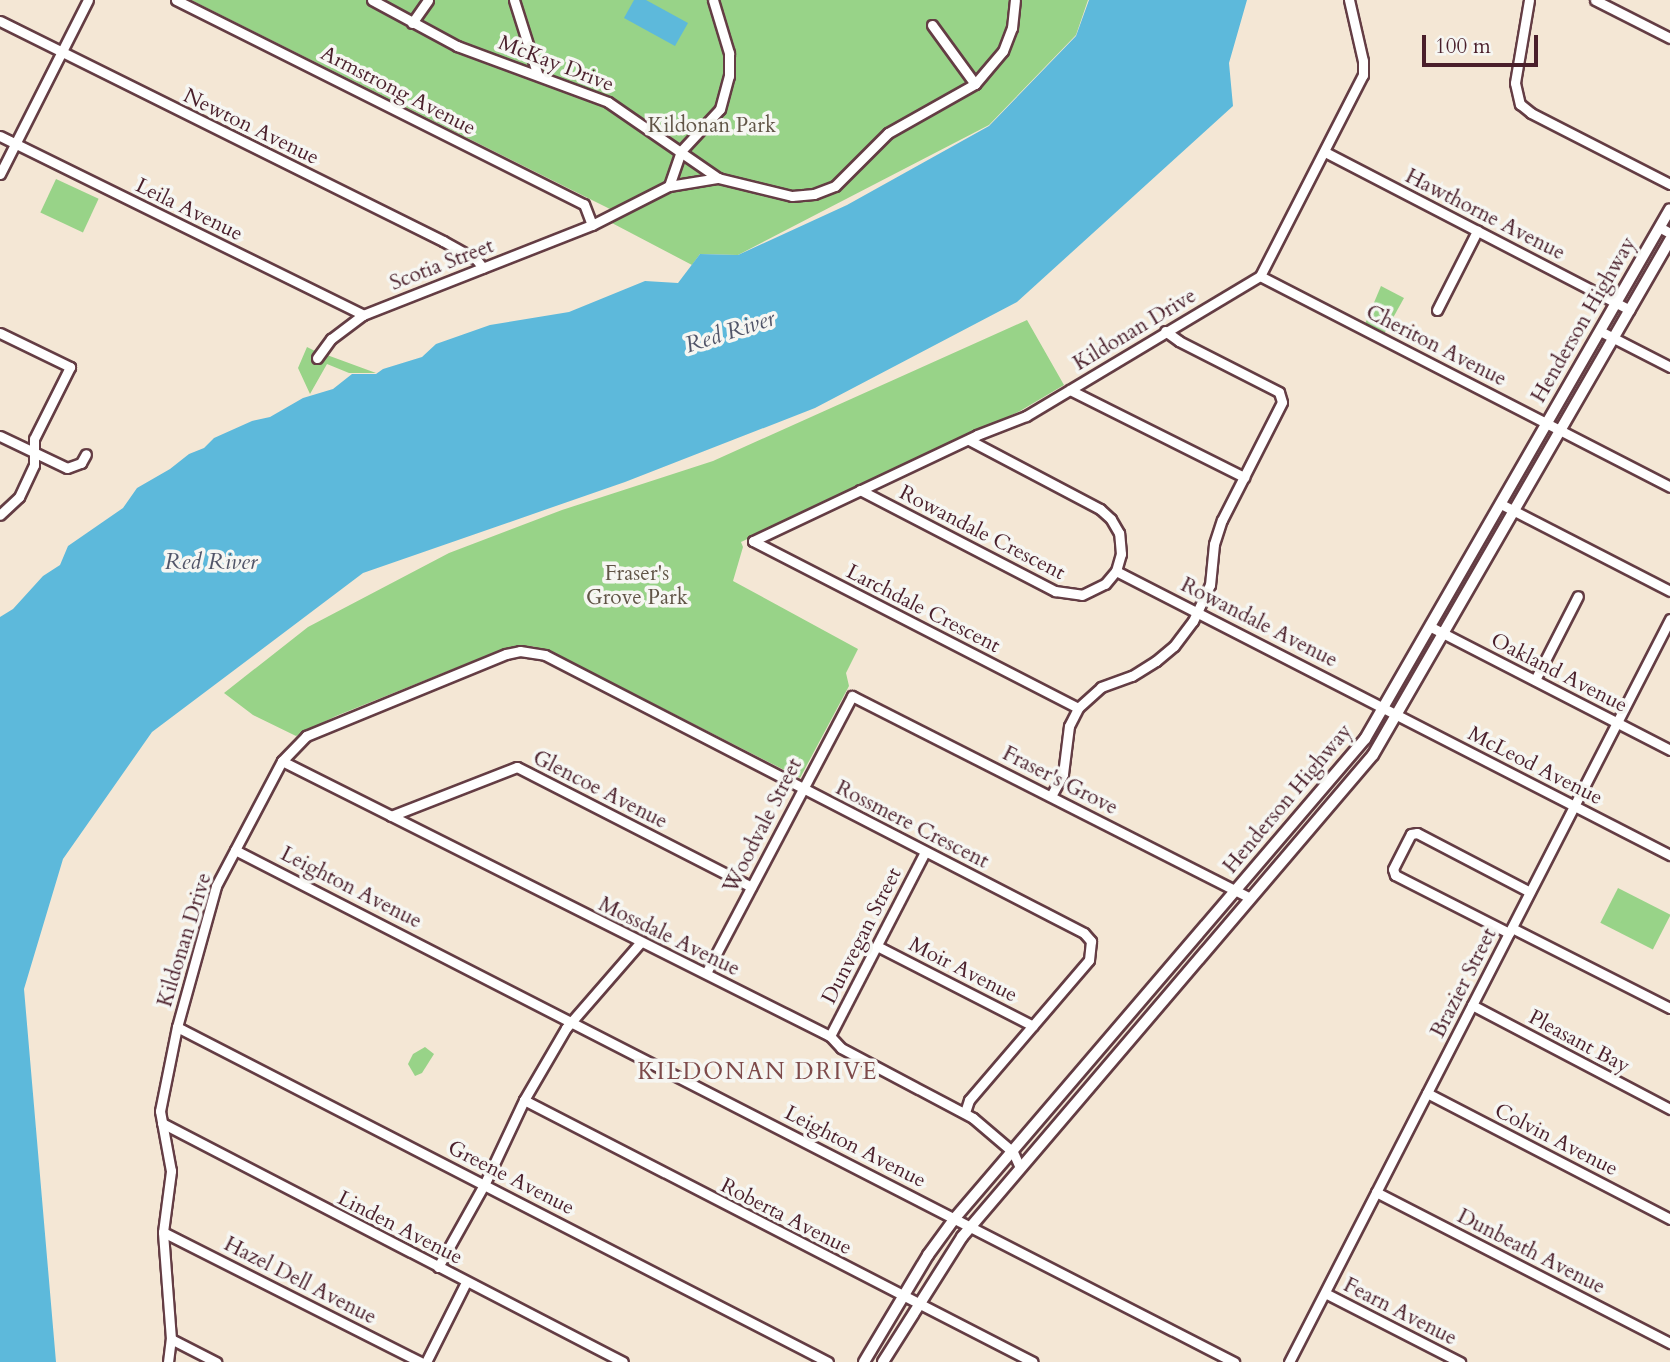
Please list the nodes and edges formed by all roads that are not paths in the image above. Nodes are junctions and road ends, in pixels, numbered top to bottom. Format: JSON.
{"nodes":[{"id":1,"x":88,"y":0,"type":"edge"},
{"id":2,"x":176,"y":0,"type":"edge"},
{"id":3,"x":372,"y":0,"type":"edge"},
{"id":4,"x":428,"y":0,"type":"edge"},
{"id":5,"x":514,"y":0,"type":"edge"},
{"id":6,"x":713,"y":0,"type":"edge"},
{"id":7,"x":1015,"y":0,"type":"edge"},
{"id":8,"x":1349,"y":0,"type":"edge"},
{"id":9,"x":1529,"y":0,"type":"edge"},
{"id":10,"x":1595,"y":0,"type":"edge"},
{"id":11,"x":0,"y":21,"type":"edge"},
{"id":12,"x":412,"y":23,"type":"junction"},
{"id":13,"x":932,"y":25,"type":"dead end"},
{"id":14,"x":1670,"y":38,"type":"edge"},
{"id":15,"x":61,"y":52,"type":"junction"},
{"id":16,"x":537,"y":73,"type":"junction"},
{"id":17,"x":975,"y":84,"type":"junction"},
{"id":18,"x":0,"y":136,"type":"edge"},
{"id":19,"x":15,"y":144,"type":"junction"},
{"id":20,"x":681,"y":151,"type":"junction"},
{"id":21,"x":1325,"y":152,"type":"junction"},
{"id":22,"x":0,"y":174,"type":"edge"},
{"id":23,"x":718,"y":178,"type":"junction"},
{"id":24,"x":1670,"y":184,"type":"edge"},
{"id":25,"x":669,"y":186,"type":"junction"},
{"id":26,"x":1670,"y":209,"type":"edge"},
{"id":27,"x":592,"y":225,"type":"junction"},
{"id":28,"x":1665,"y":230,"type":"edge"},
{"id":29,"x":1477,"y":231,"type":"junction"},
{"id":30,"x":1670,"y":240,"type":"edge"},
{"id":31,"x":483,"y":268,"type":"junction"},
{"id":32,"x":1260,"y":276,"type":"junction"},
{"id":33,"x":1616,"y":302,"type":"junction"},
{"id":34,"x":1437,"y":310,"type":"dead end"},
{"id":35,"x":1630,"y":310,"type":"junction"},
{"id":36,"x":363,"y":315,"type":"junction"},
{"id":37,"x":1165,"y":331,"type":"junction"},
{"id":38,"x":1600,"y":331,"type":"junction"},
{"id":39,"x":0,"y":333,"type":"edge"},
{"id":40,"x":1614,"y":338,"type":"junction"},
{"id":41,"x":317,"y":358,"type":"dead end"},
{"id":42,"x":1670,"y":367,"type":"edge"},
{"id":43,"x":1070,"y":390,"type":"junction"},
{"id":44,"x":1546,"y":424,"type":"junction"},
{"id":45,"x":1561,"y":431,"type":"junction"},
{"id":46,"x":0,"y":436,"type":"edge"},
{"id":47,"x":969,"y":440,"type":"junction"},
{"id":48,"x":33,"y":453,"type":"junction"},
{"id":49,"x":86,"y":454,"type":"dead end"},
{"id":50,"x":1244,"y":477,"type":"junction"},
{"id":51,"x":1670,"y":487,"type":"edge"},
{"id":52,"x":860,"y":490,"type":"junction"},
{"id":53,"x":1501,"y":504,"type":"junction"},
{"id":54,"x":1515,"y":512,"type":"junction"},
{"id":55,"x":0,"y":515,"type":"edge"},
{"id":56,"x":753,"y":541,"type":"joint"},
{"id":57,"x":1116,"y":571,"type":"junction"},
{"id":58,"x":1670,"y":591,"type":"edge"},
{"id":59,"x":1578,"y":596,"type":"dead end"},
{"id":60,"x":1198,"y":611,"type":"junction"},
{"id":61,"x":1670,"y":619,"type":"edge"},
{"id":62,"x":1431,"y":627,"type":"junction"},
{"id":63,"x":1445,"y":634,"type":"junction"},
{"id":64,"x":520,"y":651,"type":"joint"},
{"id":65,"x":1535,"y":680,"type":"junction"},
{"id":66,"x":852,"y":696,"type":"joint"},
{"id":67,"x":1077,"y":708,"type":"junction"},
{"id":68,"x":1385,"y":708,"type":"junction"},
{"id":69,"x":1398,"y":715,"type":"junction"},
{"id":70,"x":1619,"y":724,"type":"junction"},
{"id":71,"x":1670,"y":750,"type":"edge"},
{"id":72,"x":282,"y":761,"type":"junction"},
{"id":73,"x":803,"y":787,"type":"junction"},
{"id":74,"x":1322,"y":791,"type":"junction"},
{"id":75,"x":1051,"y":796,"type":"junction"},
{"id":76,"x":1329,"y":807,"type":"junction"},
{"id":77,"x":1576,"y":807,"type":"junction"},
{"id":78,"x":391,"y":817,"type":"junction"},
{"id":79,"x":235,"y":849,"type":"junction"},
{"id":80,"x":925,"y":852,"type":"junction"},
{"id":81,"x":1670,"y":855,"type":"edge"},
{"id":82,"x":751,"y":887,"type":"junction"},
{"id":83,"x":1236,"y":891,"type":"junction"},
{"id":84,"x":1530,"y":892,"type":"junction"},
{"id":85,"x":1250,"y":898,"type":"junction"},
{"id":86,"x":1510,"y":930,"type":"junction"},
{"id":87,"x":640,"y":943,"type":"junction"},
{"id":88,"x":877,"y":946,"type":"junction"},
{"id":89,"x":706,"y":973,"type":"junction"},
{"id":90,"x":1472,"y":1005,"type":"junction"},
{"id":91,"x":1670,"y":1008,"type":"edge"},
{"id":92,"x":572,"y":1020,"type":"junction"},
{"id":93,"x":1125,"y":1021,"type":"junction"},
{"id":94,"x":1033,"y":1026,"type":"junction"},
{"id":95,"x":177,"y":1027,"type":"junction"},
{"id":96,"x":1138,"y":1030,"type":"junction"},
{"id":97,"x":830,"y":1036,"type":"junction"},
{"id":98,"x":1065,"y":1091,"type":"junction"},
{"id":99,"x":1427,"y":1093,"type":"junction"},
{"id":100,"x":524,"y":1100,"type":"junction"},
{"id":101,"x":1077,"y":1102,"type":"junction"},
{"id":102,"x":1670,"y":1109,"type":"edge"},
{"id":103,"x":965,"y":1112,"type":"junction"},
{"id":104,"x":162,"y":1123,"type":"junction"},
{"id":105,"x":1013,"y":1152,"type":"junction"},
{"id":106,"x":1020,"y":1168,"type":"junction"},
{"id":107,"x":485,"y":1183,"type":"junction"},
{"id":108,"x":1376,"y":1192,"type":"junction"},
{"id":109,"x":956,"y":1218,"type":"junction"},
{"id":110,"x":1670,"y":1219,"type":"edge"},
{"id":111,"x":971,"y":1226,"type":"junction"},
{"id":112,"x":163,"y":1232,"type":"junction"},
{"id":113,"x":438,"y":1267,"type":"junction"},
{"id":114,"x":467,"y":1282,"type":"junction"},
{"id":115,"x":1325,"y":1293,"type":"junction"},
{"id":116,"x":903,"y":1297,"type":"junction"},
{"id":117,"x":918,"y":1304,"type":"junction"},
{"id":118,"x":171,"y":1339,"type":"junction"},
{"id":119,"x":1670,"y":1343,"type":"edge"},
{"id":120,"x":168,"y":1362,"type":"edge"},
{"id":121,"x":216,"y":1362,"type":"edge"},
{"id":122,"x":419,"y":1362,"type":"edge"},
{"id":123,"x":426,"y":1362,"type":"edge"},
{"id":124,"x":623,"y":1362,"type":"edge"},
{"id":125,"x":828,"y":1362,"type":"edge"},
{"id":126,"x":863,"y":1362,"type":"edge"},
{"id":127,"x":883,"y":1362,"type":"edge"},
{"id":128,"x":1033,"y":1362,"type":"edge"},
{"id":129,"x":1234,"y":1362,"type":"edge"},
{"id":130,"x":1289,"y":1362,"type":"edge"},
{"id":131,"x":1460,"y":1362,"type":"edge"}],
"edges":[{"from":1,"to":15,"type":"street"},
{"from":2,"to":27,"type":"street","name":"Armstrong Avenue"},
{"from":3,"to":12,"type":"street","name":"McKay Drive"},
{"from":4,"to":12,"type":"street"},
{"from":5,"to":16,"type":"street"},
{"from":6,"to":20,"type":"street"},
{"from":7,"to":17,"type":"street"},
{"from":8,"to":21,"type":"street"},
{"from":9,"to":24,"type":"street"},
{"from":10,"to":14,"type":"street"},
{"from":11,"to":15,"type":"street","name":"Newton Avenue"},
{"from":12,"to":16,"type":"street","name":"McKay Drive"},
{"from":13,"to":17,"type":"street"},
{"from":15,"to":19,"type":"street"},
{"from":15,"to":31,"type":"street","name":"Newton Avenue"},
{"from":16,"to":20,"type":"street","name":"McKay Drive"},
{"from":17,"to":23,"type":"street"},
{"from":18,"to":19,"type":"street","name":"Leila Avenue"},
{"from":19,"to":22,"type":"street"},
{"from":19,"to":36,"type":"street","name":"Leila Avenue"},
{"from":20,"to":23,"type":"street","name":"McKay Drive"},
{"from":20,"to":25,"type":"street"},
{"from":21,"to":29,"type":"street","name":"Hawthorne Avenue"},
{"from":21,"to":32,"type":"street"},
{"from":23,"to":25,"type":"street","name":"Scotia Street"},
{"from":25,"to":27,"type":"street","name":"Scotia Street"},
{"from":26,"to":28,"type":"main road","name":"Henderson Highway"},
{"from":27,"to":31,"type":"street","name":"Scotia Street"},
{"from":28,"to":33,"type":"main road","name":"Henderson Highway"},
{"from":29,"to":33,"type":"street","name":"Hawthorne Avenue"},
{"from":29,"to":34,"type":"street"},
{"from":30,"to":35,"type":"main road","name":"Henderson Highway"},
{"from":31,"to":36,"type":"street","name":"Scotia Street"},
{"from":32,"to":37,"type":"street","name":"Kildonan Drive"},
{"from":32,"to":44,"type":"street","name":"Cheriton Avenue"},
{"from":33,"to":35,"type":"street","name":"Hawthorne Avenue"},
{"from":33,"to":38,"type":"main road","name":"Henderson Highway"},
{"from":35,"to":40,"type":"main road","name":"Henderson Highway"},
{"from":36,"to":41,"type":"street","name":"Scotia Street"},
{"from":37,"to":43,"type":"street","name":"Kildonan Drive"},
{"from":37,"to":50,"type":"street"},
{"from":38,"to":40,"type":"street"},
{"from":38,"to":44,"type":"main road","name":"Henderson Highway"},
{"from":39,"to":48,"type":"street"},
{"from":40,"to":42,"type":"street"},
{"from":40,"to":45,"type":"main road","name":"Henderson Highway"},
{"from":43,"to":47,"type":"street","name":"Kildonan Drive"},
{"from":43,"to":50,"type":"street"},
{"from":44,"to":45,"type":"street","name":"Cheriton Avenue"},
{"from":44,"to":53,"type":"main road","name":"Henderson Highway"},
{"from":45,"to":51,"type":"street","name":"Cheriton Avenue"},
{"from":45,"to":54,"type":"main road","name":"Henderson Highway"},
{"from":46,"to":48,"type":"street"},
{"from":47,"to":52,"type":"street","name":"Kildonan Drive"},
{"from":47,"to":57,"type":"street"},
{"from":48,"to":49,"type":"street"},
{"from":48,"to":55,"type":"street"},
{"from":50,"to":60,"type":"street"},
{"from":52,"to":56,"type":"street","name":"Kildonan Drive"},
{"from":52,"to":57,"type":"street","name":"Rowandale Crescent"},
{"from":53,"to":54,"type":"street"},
{"from":53,"to":62,"type":"main road","name":"Henderson Highway"},
{"from":54,"to":58,"type":"street"},
{"from":54,"to":63,"type":"main road","name":"Henderson Highway"},
{"from":56,"to":67,"type":"street","name":"Larchdale Crescent"},
{"from":57,"to":60,"type":"street","name":"Rowandale Avenue"},
{"from":59,"to":65,"type":"street"},
{"from":60,"to":67,"type":"street"},
{"from":60,"to":68,"type":"street","name":"Rowandale Avenue"},
{"from":61,"to":70,"type":"street","name":"Brazier Street"},
{"from":62,"to":63,"type":"street","name":"Oakland Avenue"},
{"from":62,"to":68,"type":"main road","name":"Henderson Highway"},
{"from":63,"to":65,"type":"street","name":"Oakland Avenue"},
{"from":63,"to":69,"type":"main road","name":"Henderson Highway"},
{"from":64,"to":72,"type":"street","name":"Kildonan Drive"},
{"from":64,"to":73,"type":"street","name":"Rossmere Crescent"},
{"from":65,"to":70,"type":"street","name":"Oakland Avenue"},
{"from":66,"to":73,"type":"street","name":"Woodvale Street"},
{"from":66,"to":75,"type":"street","name":"Fraser's Grove"},
{"from":67,"to":75,"type":"street"},
{"from":68,"to":69,"type":"street","name":"McLeod Avenue"},
{"from":68,"to":74,"type":"main road","name":"Henderson Highway"},
{"from":69,"to":76,"type":"main road","name":"Henderson Highway"},
{"from":69,"to":77,"type":"street","name":"McLeod Avenue"},
{"from":70,"to":71,"type":"street","name":"Oakland Avenue"},
{"from":70,"to":77,"type":"street","name":"Brazier Street"},
{"from":72,"to":78,"type":"street","name":"Mossdale Avenue"},
{"from":72,"to":79,"type":"street","name":"Kildonan Drive"},
{"from":73,"to":80,"type":"street","name":"Rossmere Crescent"},
{"from":73,"to":82,"type":"street","name":"Woodvale Street"},
{"from":74,"to":76,"type":"main road"},
{"from":74,"to":83,"type":"main road","name":"Henderson Highway"},
{"from":75,"to":83,"type":"street","name":"Fraser's Grove"},
{"from":76,"to":85,"type":"main road","name":"Henderson Highway"},
{"from":77,"to":81,"type":"street","name":"McLeod Avenue"},
{"from":77,"to":84,"type":"street","name":"Brazier Street"},
{"from":78,"to":82,"type":"street","name":"Glencoe Avenue"},
{"from":78,"to":87,"type":"street","name":"Mossdale Avenue"},
{"from":79,"to":92,"type":"street","name":"Leighton Avenue"},
{"from":79,"to":95,"type":"street","name":"Kildonan Drive"},
{"from":80,"to":88,"type":"street","name":"Dunvegan Street"},
{"from":80,"to":94,"type":"street","name":"Rossmere Crescent"},
{"from":82,"to":89,"type":"street","name":"Woodvale Street"},
{"from":83,"to":85,"type":"street","name":"Fraser's Grove"},
{"from":83,"to":93,"type":"main road","name":"Henderson Highway"},
{"from":84,"to":86,"type":"street","name":"Brazier Street"},
{"from":84,"to":86,"type":"street"},
{"from":85,"to":96,"type":"main road","name":"Henderson Highway"},
{"from":86,"to":90,"type":"street","name":"Brazier Street"},
{"from":86,"to":91,"type":"street"},
{"from":87,"to":89,"type":"street","name":"Mossdale Avenue"},
{"from":87,"to":92,"type":"street"},
{"from":88,"to":94,"type":"street","name":"Moir Avenue"},
{"from":88,"to":97,"type":"street","name":"Dunvegan Street"},
{"from":89,"to":97,"type":"street","name":"Mossdale Avenue"},
{"from":90,"to":99,"type":"street","name":"Brazier Street"},
{"from":90,"to":102,"type":"street","name":"Pleasant Bay"},
{"from":92,"to":100,"type":"street"},
{"from":92,"to":109,"type":"street","name":"Leighton Avenue"},
{"from":93,"to":96,"type":"main road"},
{"from":93,"to":98,"type":"main road","name":"Henderson Highway"},
{"from":94,"to":103,"type":"street","name":"Rossmere Crescent"},
{"from":95,"to":104,"type":"street","name":"Kildonan Drive"},
{"from":95,"to":107,"type":"street","name":"Greene Avenue"},
{"from":96,"to":101,"type":"main road","name":"Henderson Highway"},
{"from":97,"to":103,"type":"street","name":"Mossdale Avenue"},
{"from":98,"to":101,"type":"main road"},
{"from":98,"to":105,"type":"main road","name":"Henderson Highway"},
{"from":99,"to":108,"type":"street","name":"Brazier Street"},
{"from":99,"to":110,"type":"street","name":"Colvin Avenue"},
{"from":100,"to":107,"type":"street"},
{"from":100,"to":116,"type":"street","name":"Roberta Avenue"},
{"from":101,"to":106,"type":"main road","name":"Henderson Highway"},
{"from":103,"to":105,"type":"street","name":"Mossdale Avenue"},
{"from":104,"to":112,"type":"street","name":"Kildonan Drive"},
{"from":104,"to":113,"type":"street","name":"Linden Avenue"},
{"from":105,"to":106,"type":"street","name":"Mossdale Avenue"},
{"from":105,"to":109,"type":"main road","name":"Henderson Highway"},
{"from":106,"to":111,"type":"main road","name":"Henderson Highway"},
{"from":107,"to":113,"type":"street"},
{"from":107,"to":125,"type":"street","name":"Greene Avenue"},
{"from":108,"to":115,"type":"street","name":"Brazier Street"},
{"from":108,"to":119,"type":"street","name":"Dunbeath Avenue"},
{"from":109,"to":111,"type":"street","name":"Leighton Avenue"},
{"from":109,"to":116,"type":"main road","name":"Henderson Highway"},
{"from":111,"to":117,"type":"main road","name":"Henderson Highway"},
{"from":111,"to":129,"type":"street","name":"Leighton Avenue"},
{"from":112,"to":118,"type":"street","name":"Kildonan Drive"},
{"from":112,"to":122,"type":"street","name":"Hazel Dell Avenue"},
{"from":113,"to":114,"type":"street","name":"Linden Avenue"},
{"from":114,"to":123,"type":"street"},
{"from":114,"to":124,"type":"street","name":"Linden Avenue"},
{"from":115,"to":130,"type":"street","name":"Brazier Street"},
{"from":115,"to":131,"type":"street","name":"Fearn Avenue"},
{"from":116,"to":117,"type":"street","name":"Roberta Avenue"},
{"from":116,"to":126,"type":"main road","name":"Henderson Highway"},
{"from":117,"to":127,"type":"main road","name":"Henderson Highway"},
{"from":117,"to":128,"type":"street","name":"Roberta Avenue"},
{"from":118,"to":120,"type":"street","name":"Kildonan Drive"},
{"from":118,"to":121,"type":"street"}]}
